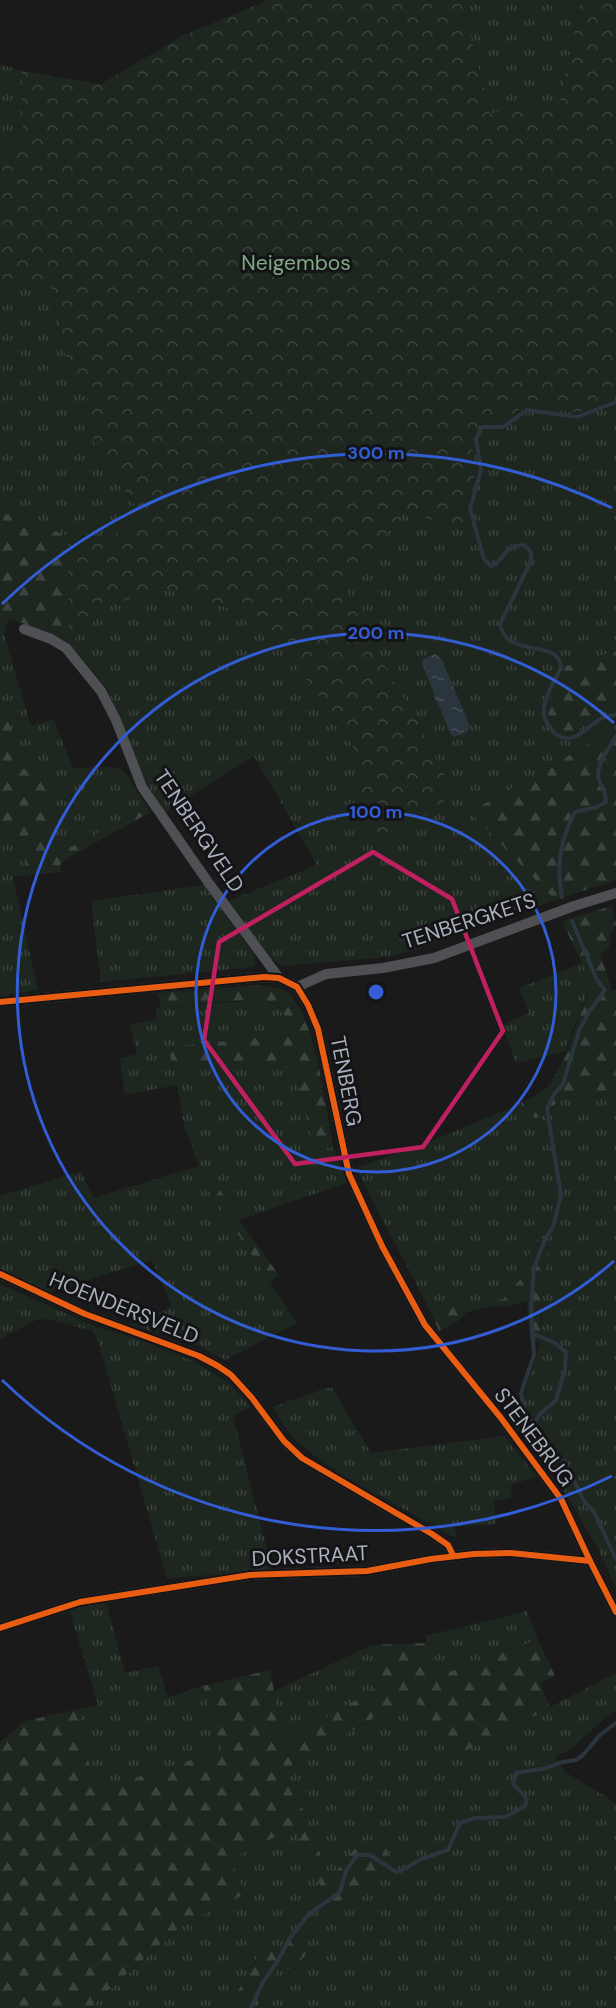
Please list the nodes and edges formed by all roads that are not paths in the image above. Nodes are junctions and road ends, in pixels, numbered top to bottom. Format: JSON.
{"nodes":[{"id":1,"x":24,"y":629,"type":"dead end"},
{"id":2,"x":616,"y":893,"type":"edge"},
{"id":3,"x":279,"y":978,"type":"junction"},
{"id":4,"x":297,"y":987,"type":"junction"},
{"id":5,"x":0,"y":1002,"type":"edge"},
{"id":6,"x":0,"y":1274,"type":"edge"},
{"id":7,"x":425,"y":1325,"type":"joint"},
{"id":8,"x":453,"y":1556,"type":"junction"},
{"id":9,"x":590,"y":1561,"type":"junction"},
{"id":10,"x":616,"y":1612,"type":"edge"},
{"id":11,"x":0,"y":1628,"type":"edge"}],
"edges":[{"from":1,"to":3,"type":"street","name":"TENBERGVELD"},
{"from":2,"to":4,"type":"street","name":"TENBERGKETS"},
{"from":3,"to":4,"type":"street"},
{"from":3,"to":5,"type":"street"},
{"from":4,"to":7,"type":"street","name":"TENBERG"},
{"from":6,"to":8,"type":"street","name":"HOENDERSVELD"},
{"from":7,"to":9,"type":"street","name":"STENEBRUG"},
{"from":8,"to":9,"type":"street","name":"DOKSTRAAT"},
{"from":8,"to":11,"type":"street","name":"DOKSTRAAT"},
{"from":9,"to":10,"type":"street","name":"STENEBRUG"}]}
